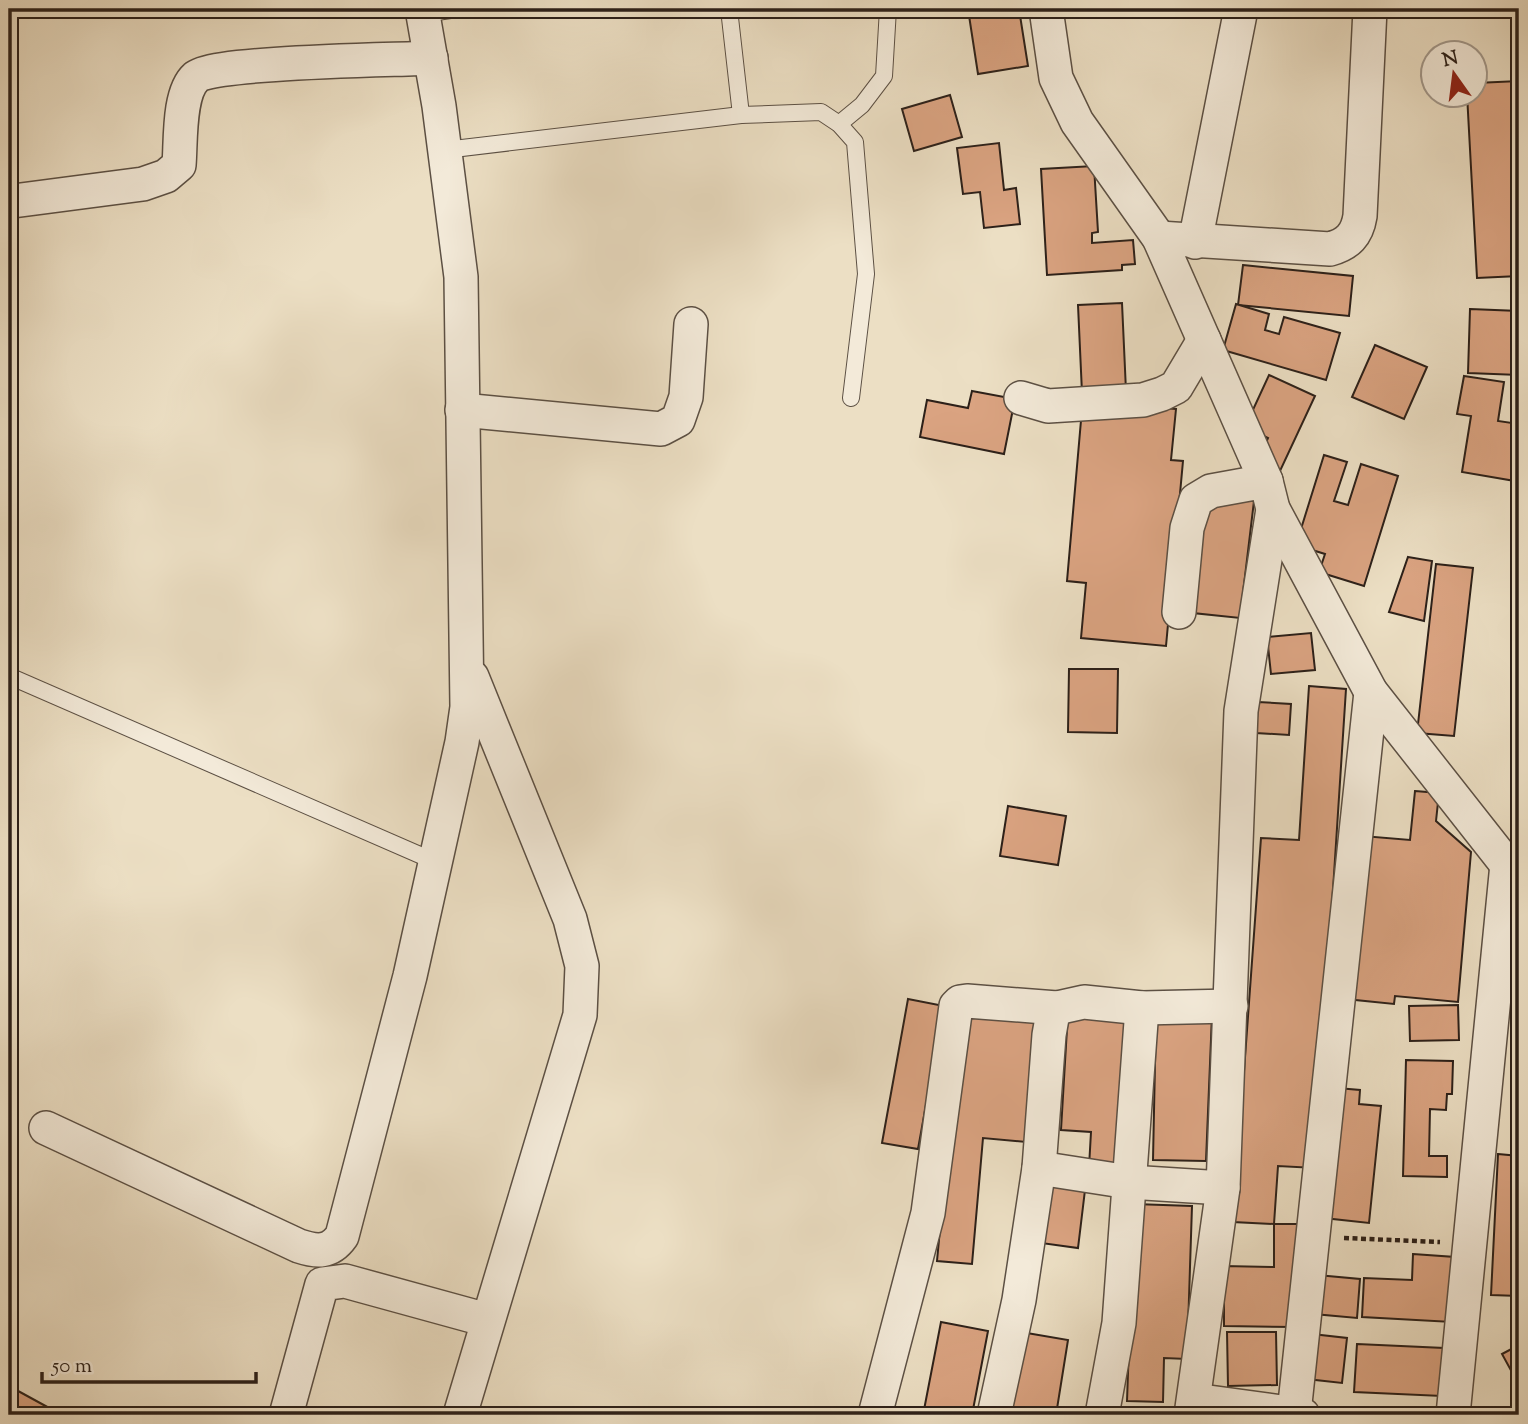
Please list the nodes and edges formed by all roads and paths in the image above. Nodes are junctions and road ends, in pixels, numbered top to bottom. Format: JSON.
{"nodes":[{"id":1,"x":457,"y":9,"type":"edge"},
{"id":2,"x":729,"y":9,"type":"edge"},
{"id":3,"x":888,"y":9,"type":"edge"},
{"id":4,"x":1046,"y":9,"type":"edge"},
{"id":5,"x":1241,"y":9,"type":"edge"},
{"id":6,"x":1370,"y":9,"type":"edge"},
{"id":7,"x":422,"y":11,"type":"edge"},
{"id":8,"x":431,"y":58,"type":"junction"},
{"id":9,"x":741,"y":115,"type":"junction"},
{"id":10,"x":839,"y":124,"type":"junction"},
{"id":11,"x":445,"y":150,"type":"junction"},
{"id":12,"x":13,"y":201,"type":"dead end"},
{"id":13,"x":1159,"y":238,"type":"junction"},
{"id":14,"x":1195,"y":242,"type":"junction"},
{"id":15,"x":691,"y":324,"type":"dead end"},
{"id":16,"x":1205,"y":341,"type":"junction"},
{"id":17,"x":850,"y":398,"type":"dead end"},
{"id":18,"x":1021,"y":398,"type":"dead end"},
{"id":19,"x":462,"y":410,"type":"junction"},
{"id":20,"x":1270,"y":495,"type":"junction"},
{"id":21,"x":1179,"y":612,"type":"dead end"},
{"id":22,"x":466,"y":662,"type":"junction"},
{"id":23,"x":9,"y":676,"type":"edge"},
{"id":24,"x":1371,"y":692,"type":"junction"},
{"id":25,"x":436,"y":862,"type":"junction"},
{"id":26,"x":1513,"y":872,"type":"edge"},
{"id":27,"x":1231,"y":1006,"type":"junction"},
{"id":28,"x":1058,"y":1008,"type":"junction"},
{"id":29,"x":1142,"y":1008,"type":"junction"},
{"id":30,"x":46,"y":1128,"type":"dead end"},
{"id":31,"x":1039,"y":1168,"type":"junction"},
{"id":32,"x":1129,"y":1182,"type":"junction"},
{"id":33,"x":1223,"y":1188,"type":"junction"},
{"id":34,"x":1311,"y":1236,"type":"junction"},
{"id":35,"x":1470,"y":1243,"type":"junction"},
{"id":36,"x":487,"y":1320,"type":"junction"},
{"id":37,"x":1192,"y":1408,"type":"edge"},
{"id":38,"x":1298,"y":1414,"type":"edge"},
{"id":39,"x":286,"y":1415,"type":"edge"},
{"id":40,"x":460,"y":1415,"type":"edge"},
{"id":41,"x":875,"y":1415,"type":"edge"},
{"id":42,"x":994,"y":1415,"type":"edge"},
{"id":43,"x":1102,"y":1415,"type":"edge"},
{"id":44,"x":1453,"y":1415,"type":"edge"}],
"edges":[{"from":1,"to":7,"type":"lane"},
{"from":2,"to":9,"type":"lane"},
{"from":3,"to":10,"type":"lane"},
{"from":4,"to":13,"type":"street"},
{"from":5,"to":14,"type":"street"},
{"from":6,"to":14,"type":"street"},
{"from":7,"to":8,"type":"street"},
{"from":8,"to":11,"type":"street"},
{"from":8,"to":12,"type":"street"},
{"from":9,"to":10,"type":"lane"},
{"from":9,"to":11,"type":"lane"},
{"from":10,"to":17,"type":"lane"},
{"from":11,"to":19,"type":"street"},
{"from":13,"to":14,"type":"street"},
{"from":13,"to":16,"type":"street"},
{"from":15,"to":19,"type":"street"},
{"from":16,"to":18,"type":"street"},
{"from":16,"to":20,"type":"street"},
{"from":19,"to":22,"type":"street"},
{"from":20,"to":21,"type":"street"},
{"from":20,"to":24,"type":"street"},
{"from":20,"to":27,"type":"street"},
{"from":22,"to":25,"type":"street"},
{"from":22,"to":36,"type":"street"},
{"from":23,"to":25,"type":"lane"},
{"from":24,"to":26,"type":"street"},
{"from":24,"to":34,"type":"street"},
{"from":25,"to":30,"type":"street"},
{"from":26,"to":35,"type":"street"},
{"from":27,"to":29,"type":"street"},
{"from":27,"to":33,"type":"street"},
{"from":28,"to":29,"type":"street"},
{"from":28,"to":31,"type":"street"},
{"from":28,"to":41,"type":"street"},
{"from":29,"to":32,"type":"street"},
{"from":31,"to":32,"type":"street"},
{"from":31,"to":42,"type":"street"},
{"from":32,"to":33,"type":"street"},
{"from":32,"to":43,"type":"street"},
{"from":33,"to":37,"type":"street"},
{"from":34,"to":35,"type":"path"},
{"from":34,"to":38,"type":"street"},
{"from":35,"to":44,"type":"street"},
{"from":36,"to":39,"type":"street"},
{"from":36,"to":40,"type":"street"},
{"from":37,"to":38,"type":"street"}]}
